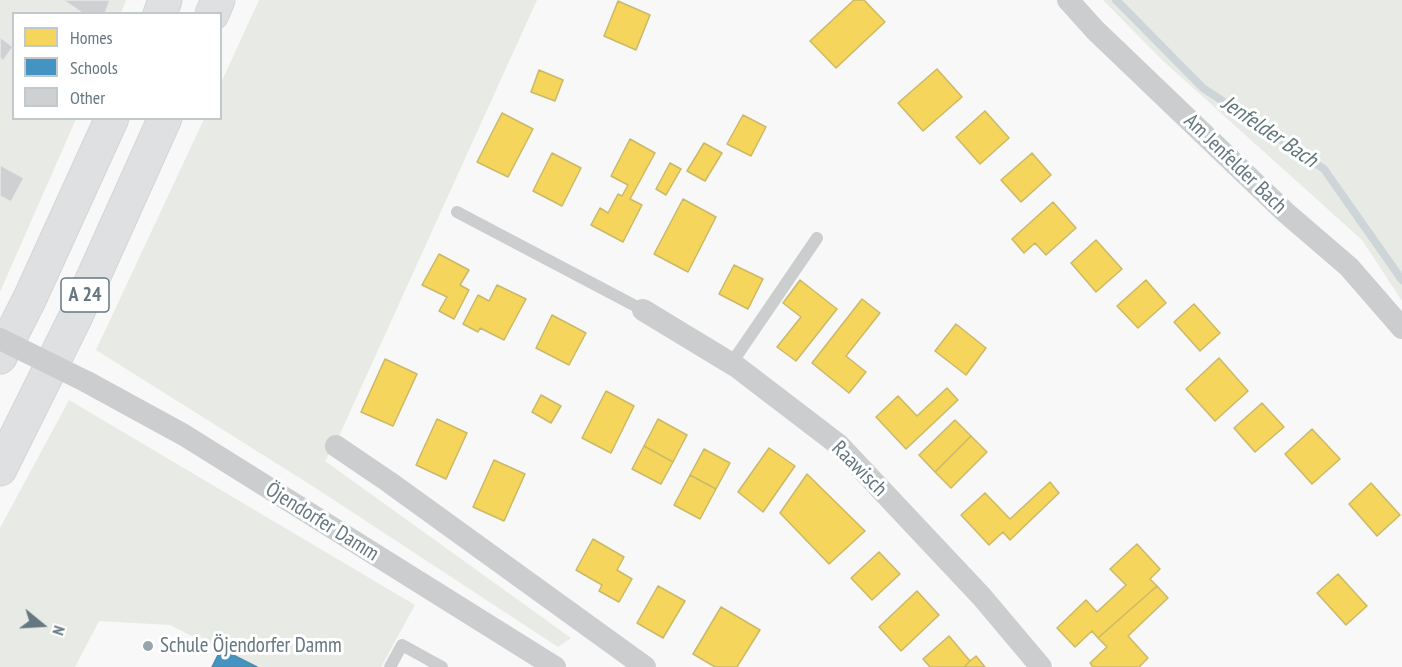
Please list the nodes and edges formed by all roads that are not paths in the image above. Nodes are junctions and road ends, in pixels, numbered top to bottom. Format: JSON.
{"nodes":[{"id":1,"x":1068,"y":0,"type":"edge"},
{"id":2,"x":111,"y":120,"type":"edge"},
{"id":3,"x":164,"y":120,"type":"edge"},
{"id":4,"x":457,"y":212,"type":"dead end"},
{"id":5,"x":817,"y":238,"type":"dead end"},
{"id":6,"x":644,"y":310,"type":"joint"},
{"id":7,"x":1402,"y":328,"type":"edge"},
{"id":8,"x":0,"y":339,"type":"edge"},
{"id":9,"x":0,"y":357,"type":"edge"},
{"id":10,"x":731,"y":364,"type":"junction"},
{"id":11,"x":336,"y":446,"type":"dead end"},
{"id":12,"x":0,"y":469,"type":"edge"},
{"id":13,"x":390,"y":667,"type":"edge"},
{"id":14,"x":442,"y":667,"type":"edge"},
{"id":15,"x":555,"y":667,"type":"edge"},
{"id":16,"x":645,"y":667,"type":"edge"},
{"id":17,"x":1041,"y":667,"type":"edge"}],
"edges":[{"from":1,"to":7,"type":"street","name":"Am Jenfelder Bach"},
{"from":2,"to":9,"type":"highway","number":"A 24"},
{"from":3,"to":12,"type":"highway","number":"A 24"},
{"from":4,"to":6,"type":"lane"},
{"from":5,"to":10,"type":"lane"},
{"from":6,"to":10,"type":"street","name":"Raawisch"},
{"from":8,"to":15,"type":"street","name":"Öjendorfer Damm","bridge":true},
{"from":10,"to":17,"type":"street","name":"Raawisch"},
{"from":11,"to":16,"type":"street"},
{"from":13,"to":14,"type":"lane"}]}
